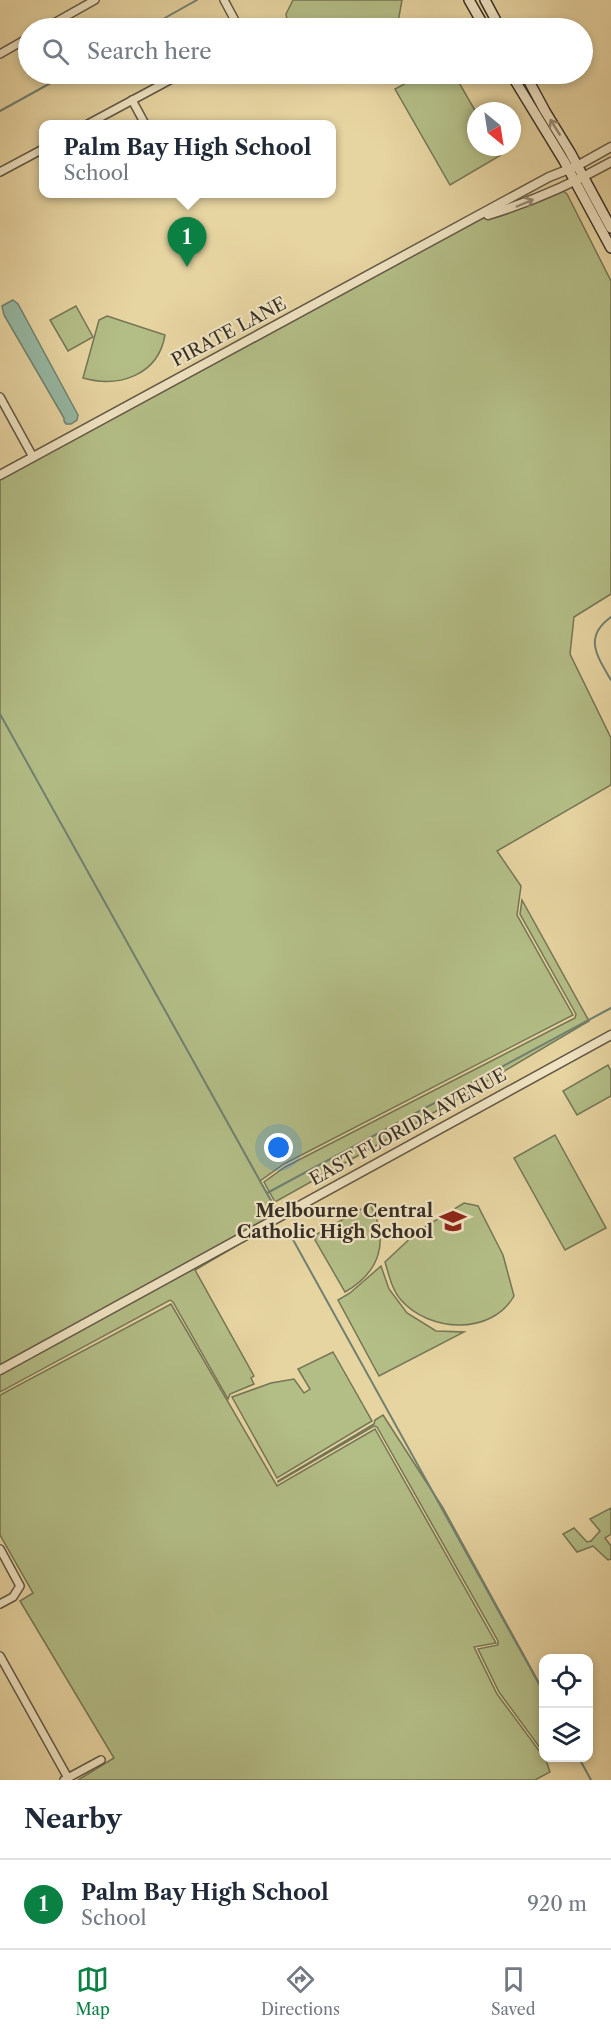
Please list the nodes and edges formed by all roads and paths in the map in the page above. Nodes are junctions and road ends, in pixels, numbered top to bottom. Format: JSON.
{"nodes":[{"id":1,"x":95,"y":0,"type":"edge"},
{"id":2,"x":224,"y":0,"type":"edge"},
{"id":3,"x":470,"y":0,"type":"edge"},
{"id":4,"x":485,"y":0,"type":"edge"},
{"id":5,"x":63,"y":18,"type":"edge"},
{"id":6,"x":234,"y":18,"type":"edge"},
{"id":7,"x":480,"y":18,"type":"edge"},
{"id":8,"x":495,"y":18,"type":"edge"},
{"id":9,"x":18,"y":44,"type":"edge"},
{"id":10,"x":0,"y":54,"type":"edge"},
{"id":11,"x":162,"y":84,"type":"edge"},
{"id":12,"x":518,"y":84,"type":"edge"},
{"id":13,"x":530,"y":84,"type":"edge"},
{"id":14,"x":132,"y":100,"type":"junction"},
{"id":15,"x":95,"y":120,"type":"edge"},
{"id":16,"x":143,"y":120,"type":"edge"},
{"id":17,"x":611,"y":147,"type":"edge"},
{"id":18,"x":39,"y":151,"type":"edge"},
{"id":19,"x":611,"y":162,"type":"edge"},
{"id":20,"x":573,"y":168,"type":"junction"},
{"id":21,"x":0,"y":172,"type":"edge"},
{"id":22,"x":578,"y":179,"type":"junction"},
{"id":23,"x":473,"y":219,"type":"junction"},
{"id":24,"x":611,"y":228,"type":"edge"},
{"id":25,"x":611,"y":248,"type":"edge"},
{"id":26,"x":0,"y":397,"type":"edge"},
{"id":27,"x":33,"y":457,"type":"junction"},
{"id":28,"x":0,"y":475,"type":"edge"},
{"id":29,"x":611,"y":1035,"type":"edge"},
{"id":30,"x":0,"y":1370,"type":"edge"},
{"id":31,"x":0,"y":1549,"type":"edge"},
{"id":32,"x":0,"y":1604,"type":"edge"},
{"id":33,"x":0,"y":1656,"type":"edge"},
{"id":34,"x":102,"y":1760,"type":"dead end"},
{"id":35,"x":66,"y":1779,"type":"edge"}],
"edges":[{"from":1,"to":5,"type":"street"},
{"from":2,"to":6,"type":"street"},
{"from":3,"to":7,"type":"main road"},
{"from":4,"to":8,"type":"main road"},
{"from":9,"to":10,"type":"street"},
{"from":11,"to":14,"type":"street"},
{"from":12,"to":20,"type":"main road"},
{"from":20,"to":13,"type":"main road","one_way":true},
{"from":14,"to":15,"type":"street"},
{"from":14,"to":16,"type":"street"},
{"from":17,"to":20,"type":"street","name":"PIRATE LANE"},
{"from":18,"to":21,"type":"street"},
{"from":19,"to":22,"type":"street","name":"PIRATE LANE"},
{"from":20,"to":22,"type":"main road"},
{"from":20,"to":23,"type":"street","name":"PIRATE LANE"},
{"from":23,"to":22,"type":"street","name":"PIRATE LANE","one_way":true},
{"from":22,"to":24,"type":"main road"},
{"from":22,"to":25,"type":"main road"},
{"from":23,"to":27,"type":"street","name":"PIRATE LANE"},
{"from":26,"to":27,"type":"street"},
{"from":27,"to":28,"type":"street","name":"PIRATE LANE"},
{"from":29,"to":30,"type":"street","name":"EAST FLORIDA AVENUE"},
{"from":31,"to":32,"type":"street"},
{"from":33,"to":35,"type":"street"},
{"from":34,"to":35,"type":"street"}]}
